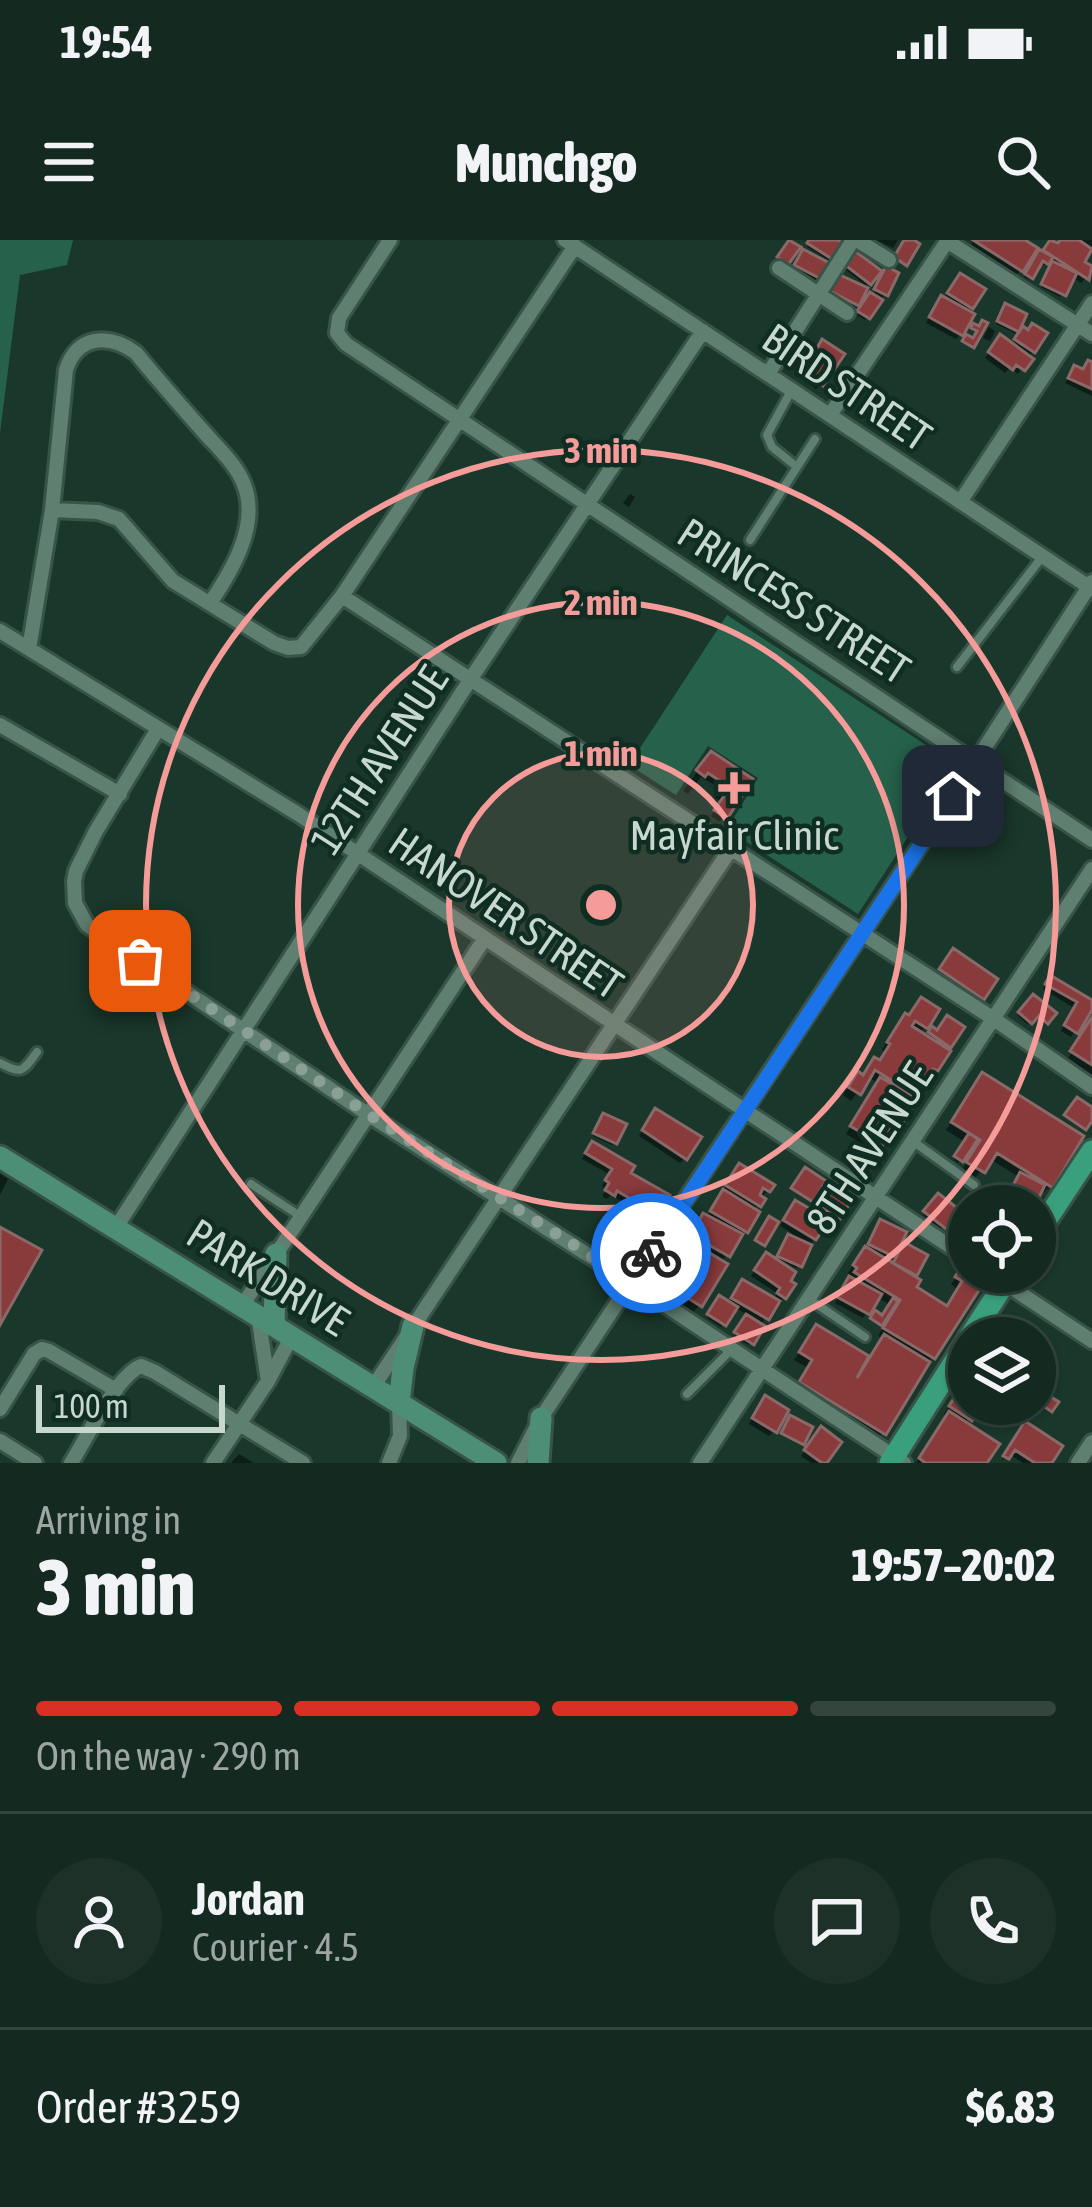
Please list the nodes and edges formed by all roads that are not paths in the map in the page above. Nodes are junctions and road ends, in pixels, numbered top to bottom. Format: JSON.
{"nodes":[{"id":1,"x":390,"y":240,"type":"edge"},
{"id":2,"x":855,"y":240,"type":"edge"},
{"id":3,"x":947,"y":241,"type":"edge"},
{"id":4,"x":570,"y":243,"type":"edge"},
{"id":5,"x":889,"y":260,"type":"dead end"},
{"id":6,"x":778,"y":268,"type":"dead end"},
{"id":7,"x":818,"y":294,"type":"junction"},
{"id":8,"x":1092,"y":303,"type":"edge"},
{"id":9,"x":847,"y":313,"type":"dead end"},
{"id":10,"x":1078,"y":325,"type":"junction"},
{"id":11,"x":703,"y":331,"type":"junction"},
{"id":12,"x":1092,"y":334,"type":"edge"},
{"id":13,"x":768,"y":374,"type":"junction"},
{"id":14,"x":792,"y":390,"type":"junction"},
{"id":15,"x":830,"y":416,"type":"junction"},
{"id":16,"x":458,"y":419,"type":"junction"},
{"id":17,"x":814,"y":439,"type":"dead end"},
{"id":18,"x":797,"y":467,"type":"junction"},
{"id":19,"x":960,"y":502,"type":"junction"},
{"id":20,"x":587,"y":504,"type":"junction"},
{"id":21,"x":52,"y":509,"type":"junction"},
{"id":22,"x":750,"y":540,"type":"dead end"},
{"id":23,"x":1043,"y":556,"type":"junction"},
{"id":24,"x":1091,"y":586,"type":"edge"},
{"id":25,"x":342,"y":596,"type":"junction"},
{"id":26,"x":210,"y":603,"type":"junction"},
{"id":27,"x":0,"y":631,"type":"edge"},
{"id":28,"x":29,"y":649,"type":"junction"},
{"id":29,"x":957,"y":667,"type":"dead end"},
{"id":30,"x":470,"y":680,"type":"junction"},
{"id":31,"x":0,"y":725,"type":"edge"},
{"id":32,"x":158,"y":729,"type":"junction"},
{"id":33,"x":976,"y":761,"type":"junction"},
{"id":34,"x":120,"y":794,"type":"junction"},
{"id":35,"x":1092,"y":839,"type":"edge"},
{"id":36,"x":730,"y":850,"type":"junction"},
{"id":37,"x":358,"y":854,"type":"junction"},
{"id":38,"x":1092,"y":868,"type":"edge"},
{"id":39,"x":861,"y":934,"type":"junction"},
{"id":40,"x":485,"y":938,"type":"junction"},
{"id":41,"x":994,"y":1019,"type":"junction"},
{"id":42,"x":614,"y":1024,"type":"junction"},
{"id":43,"x":244,"y":1029,"type":"junction"},
{"id":44,"x":37,"y":1052,"type":"dead end"},
{"id":45,"x":0,"y":1063,"type":"edge"},
{"id":46,"x":1092,"y":1087,"type":"edge"},
{"id":47,"x":744,"y":1109,"type":"junction"},
{"id":48,"x":370,"y":1115,"type":"junction"},
{"id":49,"x":913,"y":1141,"type":"junction"},
{"id":50,"x":1092,"y":1151,"type":"edge"},
{"id":51,"x":0,"y":1156,"type":"edge"},
{"id":52,"x":251,"y":1184,"type":"dead end"},
{"id":53,"x":974,"y":1185,"type":"dead end"},
{"id":54,"x":875,"y":1197,"type":"junction"},
{"id":55,"x":500,"y":1198,"type":"junction"},
{"id":56,"x":1056,"y":1206,"type":"edge"},
{"id":57,"x":302,"y":1216,"type":"junction"},
{"id":58,"x":115,"y":1228,"type":"junction"},
{"id":59,"x":948,"y":1245,"type":"edge"},
{"id":60,"x":276,"y":1254,"type":"junction"},
{"id":61,"x":632,"y":1282,"type":"junction"},
{"id":62,"x":1026,"y":1293,"type":"edge"},
{"id":63,"x":808,"y":1299,"type":"junction"},
{"id":64,"x":267,"y":1321,"type":"junction"},
{"id":65,"x":413,"y":1326,"type":"junction"},
{"id":66,"x":865,"y":1337,"type":"dead end"},
{"id":67,"x":1092,"y":1341,"type":"edge"},
{"id":68,"x":731,"y":1349,"type":"junction"},
{"id":69,"x":762,"y":1371,"type":"junction"},
{"id":70,"x":948,"y":1373,"type":"edge"},
{"id":71,"x":268,"y":1381,"type":"junction"},
{"id":72,"x":374,"y":1387,"type":"junction"},
{"id":73,"x":116,"y":1390,"type":"junction"},
{"id":74,"x":687,"y":1394,"type":"dead end"},
{"id":75,"x":399,"y":1403,"type":"junction"},
{"id":76,"x":0,"y":1409,"type":"edge"},
{"id":77,"x":541,"y":1418,"type":"junction"},
{"id":78,"x":238,"y":1423,"type":"junction"},
{"id":79,"x":0,"y":1441,"type":"edge"},
{"id":80,"x":1092,"y":1442,"type":"edge"},
{"id":81,"x":896,"y":1460,"type":"edge"},
{"id":82,"x":34,"y":1463,"type":"edge"},
{"id":83,"x":71,"y":1463,"type":"edge"},
{"id":84,"x":213,"y":1463,"type":"edge"},
{"id":85,"x":303,"y":1463,"type":"edge"},
{"id":86,"x":389,"y":1463,"type":"edge"},
{"id":87,"x":496,"y":1463,"type":"edge"},
{"id":88,"x":518,"y":1463,"type":"edge"},
{"id":89,"x":538,"y":1463,"type":"edge"},
{"id":90,"x":700,"y":1463,"type":"edge"},
{"id":91,"x":1078,"y":1463,"type":"edge"}],
"edges":[{"from":1,"to":16,"type":"street","name":"PRINCESS STREET"},
{"from":2,"to":5,"type":"street"},
{"from":2,"to":7,"type":"street"},
{"from":3,"to":10,"type":"street"},
{"from":3,"to":15,"type":"street"},
{"from":4,"to":11,"type":"street","name":"BIRD STREET"},
{"from":4,"to":16,"type":"street"},
{"from":6,"to":7,"type":"street"},
{"from":7,"to":9,"type":"street"},
{"from":7,"to":13,"type":"street"},
{"from":8,"to":10,"type":"street"},
{"from":10,"to":12,"type":"street"},
{"from":10,"to":19,"type":"street"},
{"from":11,"to":13,"type":"street","name":"BIRD STREET"},
{"from":11,"to":20,"type":"street","name":"12TH AVENUE"},
{"from":13,"to":14,"type":"street","name":"BIRD STREET"},
{"from":14,"to":15,"type":"street","name":"BIRD STREET"},
{"from":14,"to":18,"type":"lane"},
{"from":15,"to":19,"type":"street","name":"BIRD STREET"},
{"from":16,"to":20,"type":"street","name":"PRINCESS STREET"},
{"from":16,"to":25,"type":"street"},
{"from":17,"to":18,"type":"lane"},
{"from":18,"to":22,"type":"lane"},
{"from":19,"to":23,"type":"street","name":"BIRD STREET"},
{"from":20,"to":30,"type":"street","name":"12TH AVENUE"},
{"from":20,"to":33,"type":"street","name":"PRINCESS STREET"},
{"from":21,"to":26,"type":"street"},
{"from":21,"to":26,"type":"street"},
{"from":21,"to":28,"type":"street"},
{"from":23,"to":24,"type":"street","name":"BIRD STREET"},
{"from":23,"to":29,"type":"lane"},
{"from":24,"to":33,"type":"street"},
{"from":25,"to":26,"type":"street"},
{"from":25,"to":30,"type":"street"},
{"from":27,"to":28,"type":"street","name":"HANOVER STREET"},
{"from":28,"to":32,"type":"street","name":"HANOVER STREET"},
{"from":30,"to":36,"type":"street"},
{"from":30,"to":37,"type":"street","name":"12TH AVENUE"},
{"from":31,"to":34,"type":"street"},
{"from":32,"to":34,"type":"street"},
{"from":32,"to":37,"type":"street","name":"HANOVER STREET"},
{"from":33,"to":35,"type":"street","name":"PRINCESS STREET"},
{"from":33,"to":39,"type":"street"},
{"from":34,"to":43,"type":"street"},
{"from":36,"to":39,"type":"street"},
{"from":36,"to":42,"type":"street"},
{"from":37,"to":40,"type":"street","name":"HANOVER STREET"},
{"from":37,"to":43,"type":"street","name":"12TH AVENUE"},
{"from":38,"to":41,"type":"street","name":"8TH AVENUE"},
{"from":39,"to":41,"type":"street"},
{"from":39,"to":47,"type":"street"},
{"from":40,"to":42,"type":"street","name":"HANOVER STREET"},
{"from":40,"to":48,"type":"street"},
{"from":41,"to":46,"type":"street"},
{"from":41,"to":49,"type":"street","name":"8TH AVENUE"},
{"from":42,"to":47,"type":"street","name":"HANOVER STREET"},
{"from":42,"to":55,"type":"street"},
{"from":43,"to":48,"type":"street"},
{"from":43,"to":58,"type":"street","name":"12TH AVENUE"},
{"from":44,"to":45,"type":"lane"},
{"from":47,"to":54,"type":"street","name":"HANOVER STREET"},
{"from":47,"to":61,"type":"street"},
{"from":48,"to":55,"type":"street"},
{"from":48,"to":57,"type":"street"},
{"from":49,"to":53,"type":"lane"},
{"from":49,"to":54,"type":"street","name":"8TH AVENUE"},
{"from":50,"to":56,"type":"main road"},
{"from":51,"to":58,"type":"street","name":"PARK DRIVE"},
{"from":52,"to":57,"type":"lane"},
{"from":54,"to":59,"type":"street","name":"HANOVER STREET"},
{"from":54,"to":63,"type":"street","name":"8TH AVENUE"},
{"from":55,"to":61,"type":"street"},
{"from":55,"to":65,"type":"street"},
{"from":57,"to":60,"type":"street"},
{"from":58,"to":64,"type":"street","name":"PARK DRIVE"},
{"from":60,"to":64,"type":"street"},
{"from":60,"to":64,"type":"street"},
{"from":61,"to":68,"type":"street"},
{"from":61,"to":77,"type":"street"},
{"from":62,"to":67,"type":"street"},
{"from":63,"to":66,"type":"lane"},
{"from":63,"to":69,"type":"street","name":"8TH AVENUE"},
{"from":64,"to":71,"type":"street"},
{"from":64,"to":71,"type":"street"},
{"from":64,"to":72,"type":"street","name":"PARK DRIVE"},
{"from":65,"to":72,"type":"street"},
{"from":65,"to":75,"type":"street"},
{"from":68,"to":69,"type":"street"},
{"from":68,"to":74,"type":"lane"},
{"from":69,"to":81,"type":"street"},
{"from":69,"to":90,"type":"street","name":"8TH AVENUE"},
{"from":70,"to":81,"type":"main road"},
{"from":71,"to":78,"type":"street"},
{"from":72,"to":75,"type":"street","name":"PARK DRIVE"},
{"from":73,"to":76,"type":"street"},
{"from":73,"to":78,"type":"street"},
{"from":73,"to":83,"type":"street"},
{"from":75,"to":86,"type":"street"},
{"from":75,"to":87,"type":"street","name":"PARK DRIVE"},
{"from":77,"to":88,"type":"street"},
{"from":77,"to":89,"type":"street"},
{"from":78,"to":84,"type":"street"},
{"from":78,"to":85,"type":"street"},
{"from":79,"to":82,"type":"street"},
{"from":80,"to":91,"type":"street"}]}
